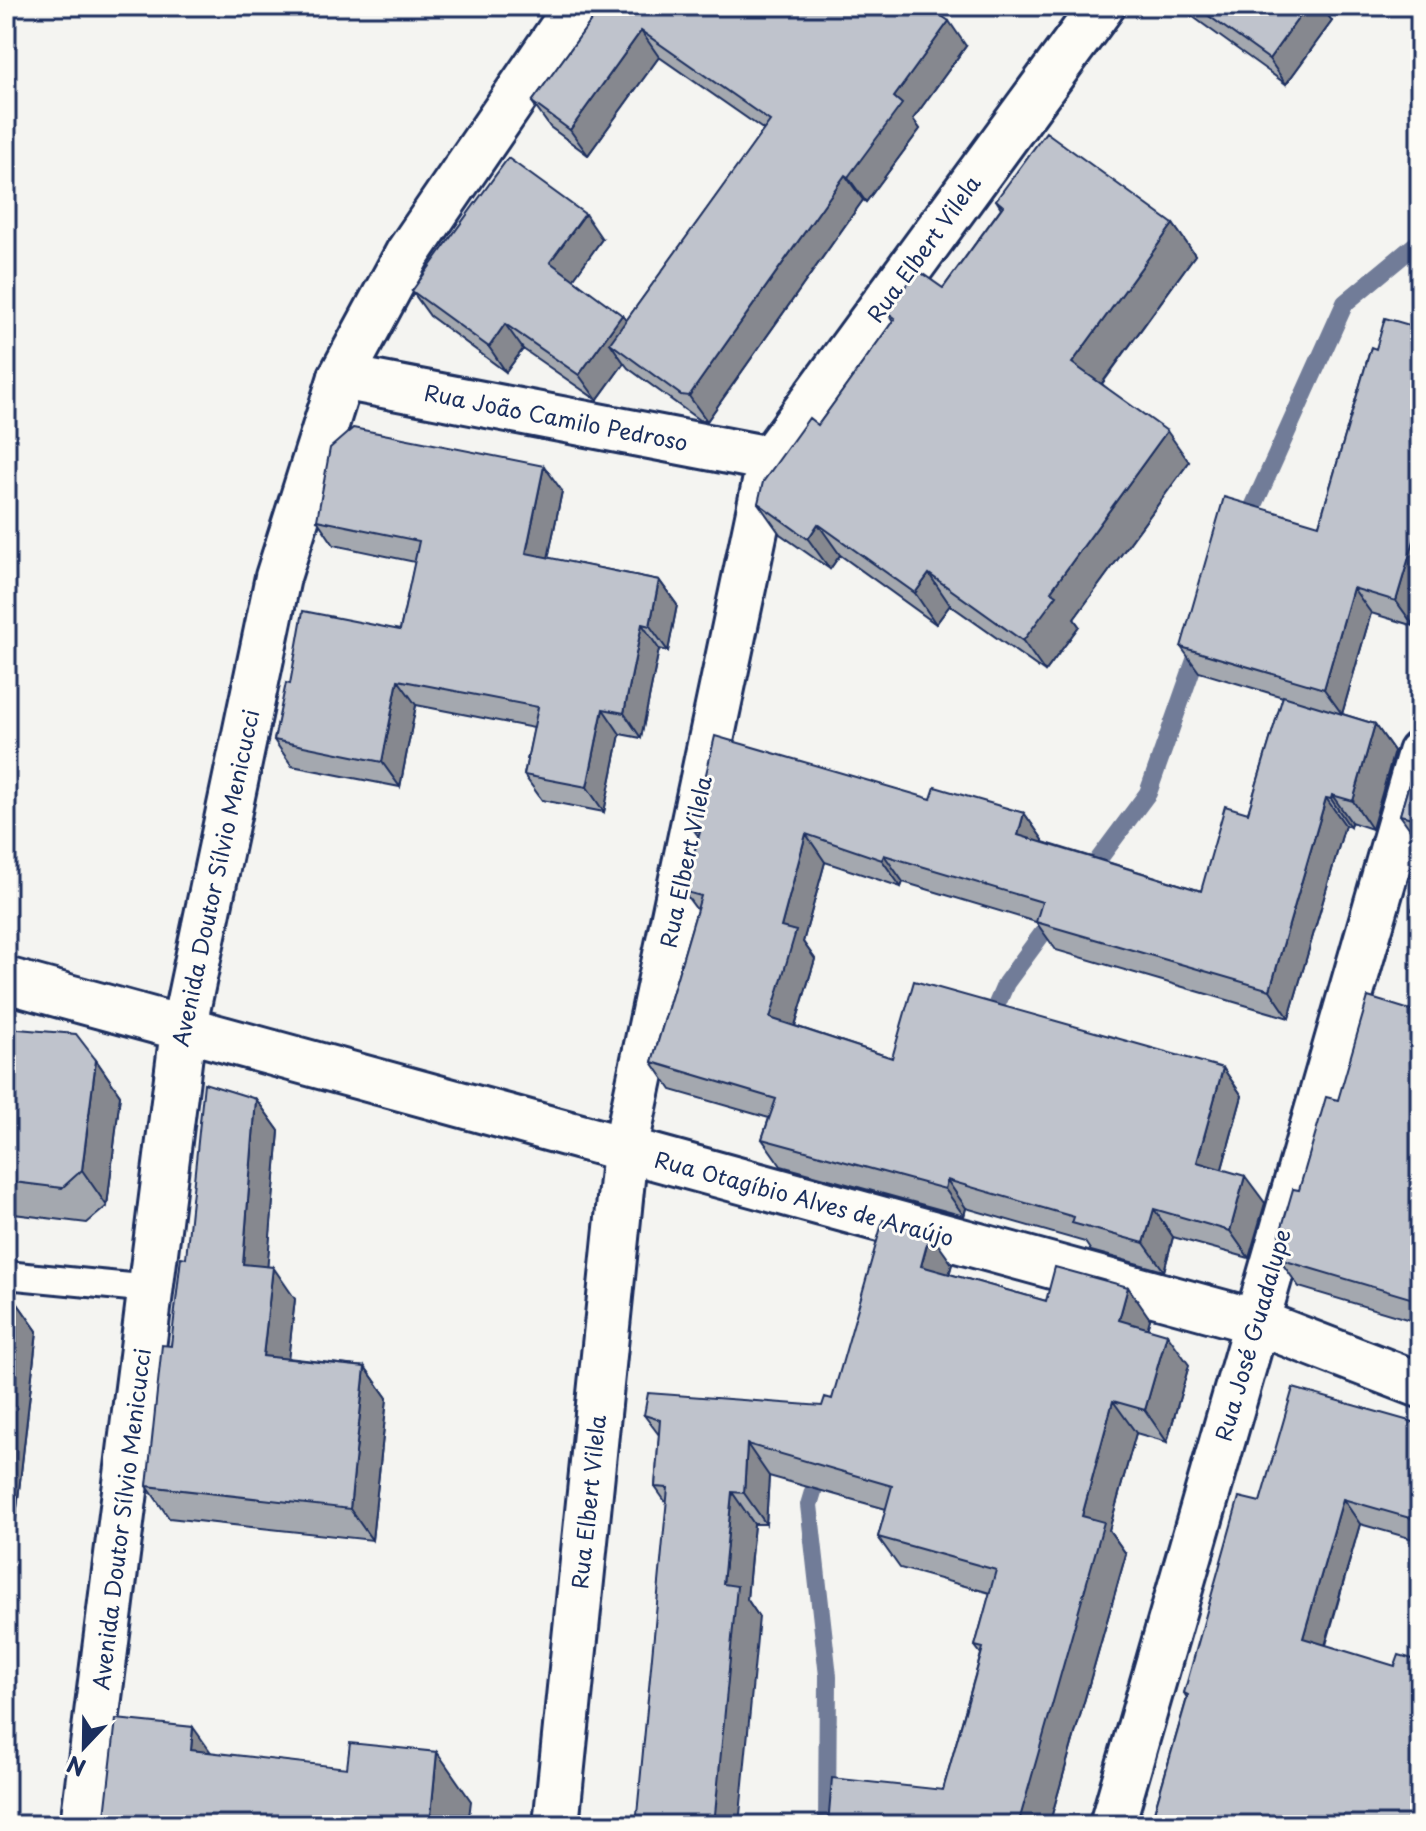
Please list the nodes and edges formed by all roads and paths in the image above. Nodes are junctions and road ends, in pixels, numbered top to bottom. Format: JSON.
{"nodes":[{"id":1,"x":577,"y":6,"type":"edge"},
{"id":2,"x":1102,"y":6,"type":"edge"},
{"id":3,"x":341,"y":377,"type":"junction"},
{"id":4,"x":770,"y":459,"type":"junction"},
{"id":5,"x":1420,"y":753,"type":"edge"},
{"id":6,"x":6,"y":980,"type":"edge"},
{"id":7,"x":183,"y":1030,"type":"junction"},
{"id":8,"x":625,"y":1150,"type":"junction"},
{"id":9,"x":6,"y":1275,"type":"edge"},
{"id":10,"x":151,"y":1289,"type":"junction"},
{"id":11,"x":1257,"y":1322,"type":"junction"},
{"id":12,"x":1420,"y":1385,"type":"edge"},
{"id":13,"x":83,"y":1825,"type":"edge"},
{"id":14,"x":556,"y":1825,"type":"edge"},
{"id":15,"x":1112,"y":1825,"type":"edge"}],
"edges":[{"from":1,"to":3,"type":"street","name":"Avenida Doutor Sílvio Menicucci"},
{"from":2,"to":4,"type":"street","name":"Rua Elbert Vilela"},
{"from":3,"to":4,"type":"street","name":"Rua João Camilo Pedroso"},
{"from":3,"to":7,"type":"street","name":"Avenida Doutor Sílvio Menicucci"},
{"from":4,"to":8,"type":"street","name":"Rua Elbert Vilela"},
{"from":5,"to":11,"type":"street","name":"Rua José Guadalupe"},
{"from":6,"to":7,"type":"street","name":"Rua Otagíbio Alves de Araújo"},
{"from":7,"to":8,"type":"street","name":"Rua Otagíbio Alves de Araújo"},
{"from":7,"to":10,"type":"street","name":"Avenida Doutor Sílvio Menicucci"},
{"from":8,"to":11,"type":"street","name":"Rua Otagíbio Alves de Araújo"},
{"from":8,"to":14,"type":"street","name":"Rua Elbert Vilela"},
{"from":9,"to":10,"type":"lane"},
{"from":10,"to":13,"type":"street","name":"Avenida Doutor Sílvio Menicucci"},
{"from":11,"to":12,"type":"street","name":"Rua Otagíbio Alves de Araújo"},
{"from":11,"to":15,"type":"street","name":"Rua José Guadalupe"}]}
